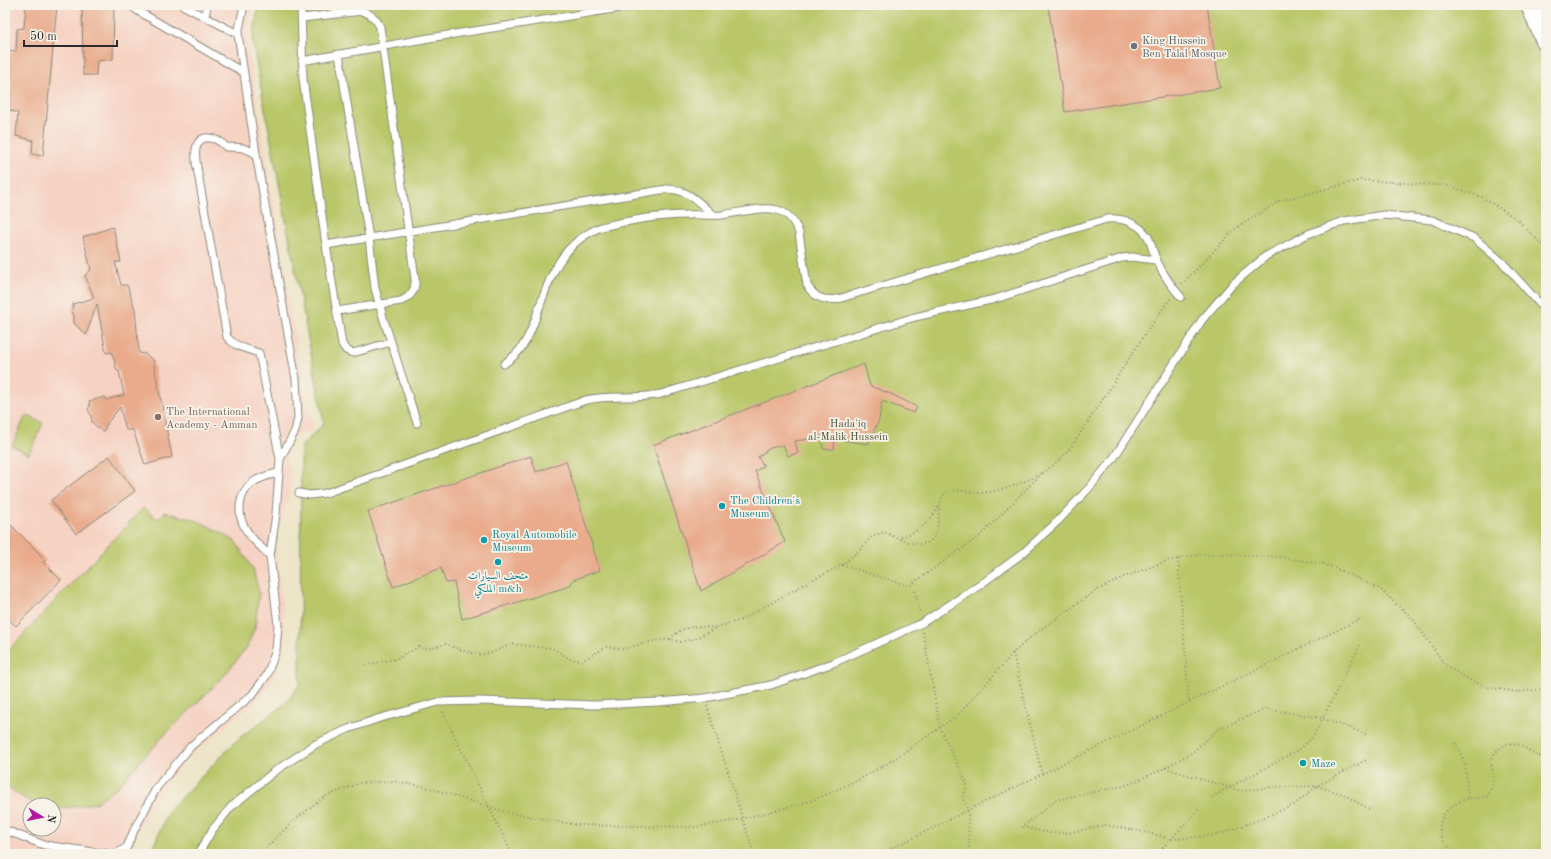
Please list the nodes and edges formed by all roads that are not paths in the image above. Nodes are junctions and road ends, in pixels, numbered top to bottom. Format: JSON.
{"nodes":[{"id":1,"x":133,"y":5,"type":"edge"},
{"id":2,"x":182,"y":5,"type":"edge"},
{"id":3,"x":207,"y":5,"type":"edge"},
{"id":4,"x":244,"y":5,"type":"edge"},
{"id":5,"x":301,"y":5,"type":"edge"},
{"id":6,"x":639,"y":5,"type":"edge"},
{"id":7,"x":1531,"y":5,"type":"edge"},
{"id":8,"x":205,"y":17,"type":"junction"},
{"id":9,"x":302,"y":18,"type":"junction"},
{"id":10,"x":238,"y":34,"type":"junction"},
{"id":11,"x":1546,"y":41,"type":"edge"},
{"id":12,"x":382,"y":47,"type":"junction"},
{"id":13,"x":339,"y":54,"type":"junction"},
{"id":14,"x":302,"y":61,"type":"junction"},
{"id":15,"x":243,"y":72,"type":"junction"},
{"id":16,"x":256,"y":154,"type":"junction"},
{"id":17,"x":713,"y":215,"type":"junction"},
{"id":18,"x":409,"y":231,"type":"junction"},
{"id":19,"x":369,"y":238,"type":"junction"},
{"id":20,"x":326,"y":245,"type":"junction"},
{"id":21,"x":1156,"y":260,"type":"junction"},
{"id":22,"x":1178,"y":294,"type":"road end"},
{"id":23,"x":379,"y":304,"type":"junction"},
{"id":24,"x":337,"y":311,"type":"junction"},
{"id":25,"x":1546,"y":312,"type":"edge"},
{"id":26,"x":391,"y":342,"type":"junction"},
{"id":27,"x":504,"y":364,"type":"dead end"},
{"id":28,"x":417,"y":423,"type":"dead end"},
{"id":29,"x":280,"y":459,"type":"junction"},
{"id":30,"x":278,"y":473,"type":"junction"},
{"id":31,"x":299,"y":493,"type":"dead end"},
{"id":32,"x":270,"y":556,"type":"junction"},
{"id":33,"x":5,"y":830,"type":"edge"},
{"id":34,"x":108,"y":854,"type":"edge"},
{"id":35,"x":116,"y":854,"type":"edge"},
{"id":36,"x":198,"y":854,"type":"edge"}],
"edges":[{"from":1,"to":15,"type":"lane"},
{"from":2,"to":8,"type":"lane"},
{"from":3,"to":8,"type":"lane"},
{"from":4,"to":10,"type":"lane"},
{"from":5,"to":9,"type":"lane"},
{"from":6,"to":12,"type":"lane"},
{"from":7,"to":11,"type":"street"},
{"from":8,"to":10,"type":"lane"},
{"from":9,"to":12,"type":"lane"},
{"from":9,"to":14,"type":"lane"},
{"from":10,"to":15,"type":"lane"},
{"from":12,"to":13,"type":"lane"},
{"from":12,"to":18,"type":"lane"},
{"from":13,"to":14,"type":"lane"},
{"from":13,"to":19,"type":"lane"},
{"from":14,"to":20,"type":"lane"},
{"from":15,"to":16,"type":"lane"},
{"from":16,"to":29,"type":"lane"},
{"from":16,"to":29,"type":"lane"},
{"from":17,"to":18,"type":"lane"},
{"from":17,"to":21,"type":"lane"},
{"from":17,"to":27,"type":"lane"},
{"from":18,"to":19,"type":"lane"},
{"from":18,"to":23,"type":"lane"},
{"from":19,"to":20,"type":"lane"},
{"from":19,"to":23,"type":"lane"},
{"from":20,"to":24,"type":"lane"},
{"from":21,"to":22,"type":"lane"},
{"from":21,"to":31,"type":"lane"},
{"from":23,"to":24,"type":"lane"},
{"from":23,"to":26,"type":"lane"},
{"from":24,"to":26,"type":"lane"},
{"from":25,"to":36,"type":"lane"},
{"from":26,"to":28,"type":"lane"},
{"from":29,"to":30,"type":"lane"},
{"from":30,"to":32,"type":"lane"},
{"from":30,"to":32,"type":"lane"},
{"from":32,"to":35,"type":"lane"},
{"from":33,"to":34,"type":"lane"}]}
